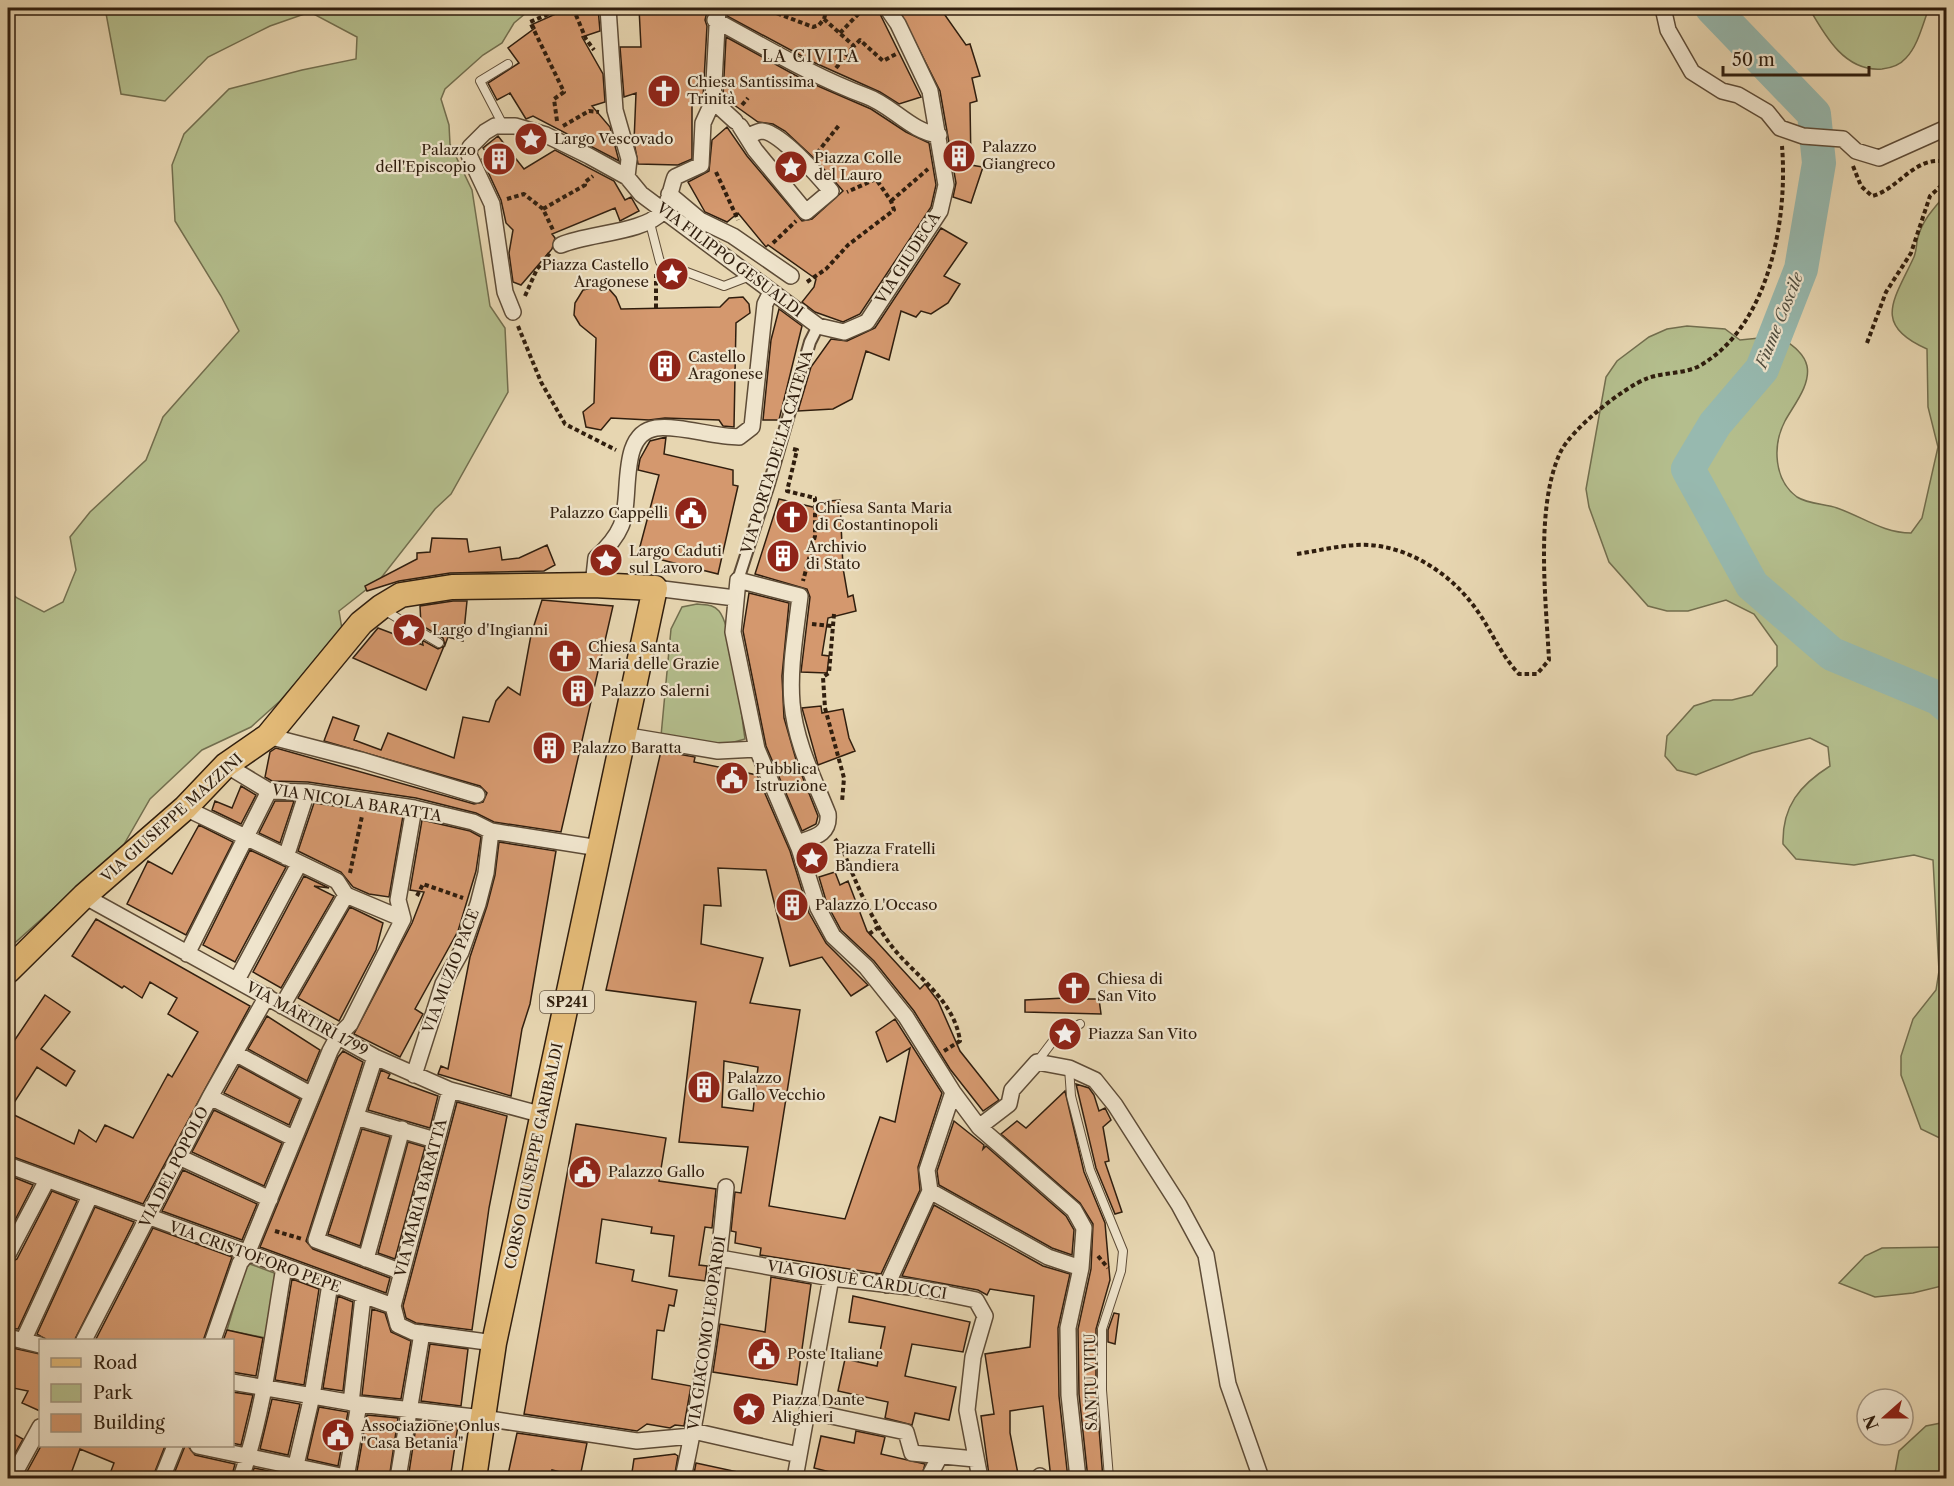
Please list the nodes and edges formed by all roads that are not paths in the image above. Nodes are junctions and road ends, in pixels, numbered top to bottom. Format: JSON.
{"nodes":[{"id":1,"x":608,"y":8,"type":"edge"},
{"id":2,"x":887,"y":8,"type":"edge"},
{"id":3,"x":1663,"y":8,"type":"edge"},
{"id":4,"x":717,"y":14,"type":"edge"},
{"id":5,"x":508,"y":64,"type":"dead end"},
{"id":6,"x":713,"y":101,"type":"junction"},
{"id":7,"x":503,"y":125,"type":"junction"},
{"id":8,"x":741,"y":128,"type":"junction"},
{"id":9,"x":1947,"y":128,"type":"edge"},
{"id":10,"x":939,"y":135,"type":"junction"},
{"id":11,"x":627,"y":177,"type":"junction"},
{"id":12,"x":669,"y":194,"type":"junction"},
{"id":13,"x":664,"y":210,"type":"junction"},
{"id":14,"x":650,"y":223,"type":"junction"},
{"id":15,"x":561,"y":245,"type":"road end"},
{"id":16,"x":750,"y":276,"type":"junction"},
{"id":17,"x":791,"y":276,"type":"road end"},
{"id":18,"x":771,"y":292,"type":"junction"},
{"id":19,"x":513,"y":312,"type":"road end"},
{"id":20,"x":818,"y":326,"type":"junction"},
{"id":21,"x":738,"y":580,"type":"junction"},
{"id":22,"x":593,"y":585,"type":"junction"},
{"id":23,"x":655,"y":588,"type":"junction"},
{"id":24,"x":728,"y":597,"type":"junction"},
{"id":25,"x":381,"y":607,"type":"junction"},
{"id":26,"x":439,"y":643,"type":"dead end"},
{"id":27,"x":623,"y":735,"type":"junction"},
{"id":28,"x":268,"y":736,"type":"junction"},
{"id":29,"x":757,"y":749,"type":"junction"},
{"id":30,"x":226,"y":765,"type":"junction"},
{"id":31,"x":269,"y":791,"type":"junction"},
{"id":32,"x":307,"y":792,"type":"junction"},
{"id":33,"x":477,"y":795,"type":"dead end"},
{"id":34,"x":185,"y":808,"type":"junction"},
{"id":35,"x":414,"y":808,"type":"junction"},
{"id":36,"x":491,"y":831,"type":"junction"},
{"id":37,"x":246,"y":839,"type":"junction"},
{"id":38,"x":795,"y":839,"type":"junction"},
{"id":39,"x":599,"y":848,"type":"junction"},
{"id":40,"x":292,"y":861,"type":"junction"},
{"id":41,"x":346,"y":895,"type":"junction"},
{"id":42,"x":84,"y":896,"type":"junction"},
{"id":43,"x":404,"y":919,"type":"junction"},
{"id":44,"x":187,"y":954,"type":"junction"},
{"id":45,"x":8,"y":971,"type":"edge"},
{"id":46,"x":237,"y":980,"type":"junction"},
{"id":47,"x":267,"y":996,"type":"junction"},
{"id":48,"x":282,"y":1006,"type":"junction"},
{"id":49,"x":1080,"y":1024,"type":"dead end"},
{"id":50,"x":338,"y":1036,"type":"junction"},
{"id":51,"x":235,"y":1053,"type":"junction"},
{"id":52,"x":375,"y":1057,"type":"junction"},
{"id":53,"x":1036,"y":1062,"type":"junction"},
{"id":54,"x":1069,"y":1068,"type":"junction"},
{"id":55,"x":414,"y":1075,"type":"junction"},
{"id":56,"x":450,"y":1090,"type":"junction"},
{"id":57,"x":954,"y":1092,"type":"junction"},
{"id":58,"x":312,"y":1095,"type":"junction"},
{"id":59,"x":210,"y":1097,"type":"junction"},
{"id":60,"x":543,"y":1116,"type":"junction"},
{"id":61,"x":357,"y":1117,"type":"junction"},
{"id":62,"x":979,"y":1127,"type":"junction"},
{"id":63,"x":402,"y":1129,"type":"junction"},
{"id":64,"x":293,"y":1138,"type":"junction"},
{"id":65,"x":435,"y":1140,"type":"junction"},
{"id":66,"x":179,"y":1157,"type":"junction"},
{"id":67,"x":8,"y":1165,"type":"edge"},
{"id":68,"x":46,"y":1180,"type":"junction"},
{"id":69,"x":726,"y":1187,"type":"dead end"},
{"id":70,"x":930,"y":1191,"type":"junction"},
{"id":71,"x":90,"y":1196,"type":"junction"},
{"id":72,"x":270,"y":1199,"type":"junction"},
{"id":73,"x":148,"y":1218,"type":"junction"},
{"id":74,"x":8,"y":1254,"type":"edge"},
{"id":75,"x":247,"y":1254,"type":"junction"},
{"id":76,"x":720,"y":1258,"type":"junction"},
{"id":77,"x":366,"y":1259,"type":"junction"},
{"id":78,"x":1082,"y":1260,"type":"junction"},
{"id":79,"x":284,"y":1267,"type":"junction"},
{"id":80,"x":402,"y":1272,"type":"junction"},
{"id":81,"x":831,"y":1278,"type":"junction"},
{"id":82,"x":330,"y":1284,"type":"junction"},
{"id":83,"x":887,"y":1285,"type":"junction"},
{"id":84,"x":363,"y":1297,"type":"junction"},
{"id":85,"x":393,"y":1306,"type":"junction"},
{"id":86,"x":422,"y":1333,"type":"junction"},
{"id":87,"x":8,"y":1337,"type":"edge"},
{"id":88,"x":85,"y":1339,"type":"edge"},
{"id":89,"x":214,"y":1339,"type":"edge"},
{"id":90,"x":23,"y":1341,"type":"junction"},
{"id":91,"x":494,"y":1343,"type":"junction"},
{"id":92,"x":39,"y":1345,"type":"edge"},
{"id":93,"x":234,"y":1382,"type":"edge"},
{"id":94,"x":264,"y":1386,"type":"junction"},
{"id":95,"x":312,"y":1396,"type":"junction"},
{"id":96,"x":355,"y":1404,"type":"junction"},
{"id":97,"x":410,"y":1409,"type":"junction"},
{"id":98,"x":807,"y":1411,"type":"junction"},
{"id":99,"x":483,"y":1418,"type":"junction"},
{"id":100,"x":39,"y":1429,"type":"edge"},
{"id":101,"x":693,"y":1434,"type":"junction"},
{"id":102,"x":176,"y":1447,"type":"edge"},
{"id":103,"x":204,"y":1447,"type":"edge"},
{"id":104,"x":249,"y":1455,"type":"junction"},
{"id":105,"x":799,"y":1455,"type":"junction"},
{"id":106,"x":940,"y":1456,"type":"junction"},
{"id":107,"x":975,"y":1459,"type":"junction"},
{"id":108,"x":295,"y":1473,"type":"edge"},
{"id":109,"x":347,"y":1478,"type":"edge"},
{"id":110,"x":798,"y":1478,"type":"edge"},
{"id":111,"x":12,"y":1479,"type":"edge"},
{"id":112,"x":162,"y":1479,"type":"edge"},
{"id":113,"x":241,"y":1479,"type":"edge"},
{"id":114,"x":398,"y":1479,"type":"edge"},
{"id":115,"x":474,"y":1479,"type":"edge"},
{"id":116,"x":683,"y":1479,"type":"edge"},
{"id":117,"x":931,"y":1479,"type":"edge"},
{"id":118,"x":980,"y":1479,"type":"edge"},
{"id":119,"x":1078,"y":1479,"type":"edge"},
{"id":120,"x":1109,"y":1479,"type":"edge"},
{"id":121,"x":1261,"y":1479,"type":"edge"}],
"edges":[{"from":1,"to":11,"type":"street"},
{"from":2,"to":10,"type":"street","name":"VIA GIUDECA"},
{"from":3,"to":9,"type":"street"},
{"from":4,"to":6,"type":"street"},
{"from":4,"to":10,"type":"street"},
{"from":5,"to":7,"type":"lane"},
{"from":6,"to":8,"type":"street"},
{"from":6,"to":12,"type":"street"},
{"from":7,"to":11,"type":"street"},
{"from":7,"to":19,"type":"street"},
{"from":8,"to":8,"type":"street"},
{"from":10,"to":20,"type":"street","name":"VIA GIUDECA"},
{"from":11,"to":13,"type":"street","name":"VIA FILIPPO GESUALDI"},
{"from":12,"to":13,"type":"street"},
{"from":12,"to":17,"type":"street"},
{"from":13,"to":14,"type":"street"},
{"from":13,"to":16,"type":"street","name":"VIA FILIPPO GESUALDI"},
{"from":14,"to":15,"type":"street"},
{"from":14,"to":16,"type":"lane"},
{"from":16,"to":18,"type":"street","name":"VIA FILIPPO GESUALDI"},
{"from":18,"to":20,"type":"street","name":"VIA FILIPPO GESUALDI"},
{"from":18,"to":22,"type":"street"},
{"from":20,"to":21,"type":"street","name":"VIA PORTA DELLA CATENA"},
{"from":21,"to":24,"type":"street"},
{"from":21,"to":38,"type":"street"},
{"from":22,"to":23,"type":"main road"},
{"from":22,"to":25,"type":"main road","name":"VIA GIUSEPPE MAZZINI"},
{"from":23,"to":24,"type":"street"},
{"from":23,"to":27,"type":"main road","name":"CORSO GIUSEPPE GARIBALDI","number":"SP241"},
{"from":24,"to":29,"type":"street"},
{"from":25,"to":26,"type":"lane"},
{"from":25,"to":28,"type":"main road","name":"VIA GIUSEPPE MAZZINI"},
{"from":27,"to":29,"type":"street"},
{"from":27,"to":39,"type":"main road","name":"CORSO GIUSEPPE GARIBALDI","number":"SP241"},
{"from":28,"to":30,"type":"main road","name":"VIA GIUSEPPE MAZZINI"},
{"from":28,"to":33,"type":"street"},
{"from":29,"to":38,"type":"street"},
{"from":30,"to":31,"type":"street","name":"VIA NICOLA BARATTA"},
{"from":30,"to":34,"type":"main road","name":"VIA GIUSEPPE MAZZINI"},
{"from":31,"to":32,"type":"street","name":"VIA NICOLA BARATTA"},
{"from":31,"to":37,"type":"street"},
{"from":32,"to":35,"type":"street","name":"VIA NICOLA BARATTA"},
{"from":32,"to":40,"type":"street"},
{"from":34,"to":37,"type":"street"},
{"from":34,"to":42,"type":"main road","name":"VIA GIUSEPPE MAZZINI"},
{"from":35,"to":36,"type":"street","name":"VIA NICOLA BARATTA"},
{"from":35,"to":43,"type":"street"},
{"from":36,"to":39,"type":"street","name":"VIA NICOLA BARATTA"},
{"from":36,"to":55,"type":"street","name":"VIA MUZIO PACE"},
{"from":37,"to":40,"type":"street"},
{"from":37,"to":44,"type":"street"},
{"from":38,"to":57,"type":"street"},
{"from":39,"to":60,"type":"main road","name":"CORSO GIUSEPPE GARIBALDI","number":"SP241"},
{"from":40,"to":41,"type":"street"},
{"from":40,"to":46,"type":"street"},
{"from":41,"to":43,"type":"street"},
{"from":41,"to":48,"type":"street"},
{"from":42,"to":44,"type":"street","name":"VIA MARTIRI 1799"},
{"from":42,"to":45,"type":"main road","name":"VIA GIUSEPPE MAZZINI"},
{"from":43,"to":50,"type":"street"},
{"from":44,"to":46,"type":"street","name":"VIA MARTIRI 1799"},
{"from":46,"to":47,"type":"street","name":"VIA MARTIRI 1799"},
{"from":47,"to":48,"type":"street","name":"VIA MARTIRI 1799"},
{"from":47,"to":51,"type":"street","name":"VIA DEL POPOLO"},
{"from":48,"to":50,"type":"street","name":"VIA MARTIRI 1799"},
{"from":49,"to":53,"type":"lane"},
{"from":50,"to":52,"type":"street","name":"VIA MARTIRI 1799"},
{"from":50,"to":58,"type":"street"},
{"from":51,"to":58,"type":"street"},
{"from":51,"to":59,"type":"street","name":"VIA DEL POPOLO"},
{"from":52,"to":55,"type":"street","name":"VIA MARTIRI 1799"},
{"from":52,"to":61,"type":"street"},
{"from":53,"to":54,"type":"street"},
{"from":53,"to":62,"type":"street"},
{"from":54,"to":120,"type":"lane","name":"SANTU VITU"},
{"from":54,"to":121,"type":"street"},
{"from":55,"to":56,"type":"street","name":"VIA MARTIRI 1799"},
{"from":56,"to":60,"type":"street","name":"VIA MARTIRI 1799"},
{"from":56,"to":65,"type":"street","name":"VIA MARIA BARATTA"},
{"from":57,"to":62,"type":"street"},
{"from":57,"to":70,"type":"street"},
{"from":58,"to":64,"type":"street"},
{"from":59,"to":64,"type":"street"},
{"from":59,"to":66,"type":"street","name":"VIA DEL POPOLO"},
{"from":60,"to":91,"type":"main road","name":"CORSO GIUSEPPE GARIBALDI","number":"SP241"},
{"from":61,"to":63,"type":"street"},
{"from":61,"to":77,"type":"street"},
{"from":62,"to":78,"type":"street"},
{"from":63,"to":65,"type":"street"},
{"from":63,"to":77,"type":"street"},
{"from":64,"to":72,"type":"street"},
{"from":65,"to":80,"type":"street","name":"VIA MARIA BARATTA"},
{"from":66,"to":72,"type":"street"},
{"from":66,"to":73,"type":"street","name":"VIA DEL POPOLO"},
{"from":67,"to":68,"type":"street","name":"VIA CRISTOFORO PEPE"},
{"from":68,"to":71,"type":"street","name":"VIA CRISTOFORO PEPE"},
{"from":68,"to":74,"type":"street"},
{"from":69,"to":76,"type":"street","name":"VIA GIACOMO LEOPARDI"},
{"from":70,"to":78,"type":"street"},
{"from":70,"to":83,"type":"street"},
{"from":71,"to":73,"type":"street","name":"VIA CRISTOFORO PEPE"},
{"from":71,"to":90,"type":"street"},
{"from":72,"to":75,"type":"street"},
{"from":73,"to":75,"type":"street","name":"VIA CRISTOFORO PEPE"},
{"from":73,"to":88,"type":"street","name":"VIA DEL POPOLO"},
{"from":75,"to":79,"type":"street","name":"VIA CRISTOFORO PEPE"},
{"from":75,"to":89,"type":"street"},
{"from":76,"to":81,"type":"street","name":"VIA GIOSUÈ CARDUCCI"},
{"from":76,"to":101,"type":"street","name":"VIA GIACOMO LEOPARDI"},
{"from":77,"to":80,"type":"street"},
{"from":78,"to":119,"type":"street"},
{"from":79,"to":82,"type":"street","name":"VIA CRISTOFORO PEPE"},
{"from":79,"to":94,"type":"street"},
{"from":80,"to":85,"type":"street","name":"VIA MARIA BARATTA"},
{"from":81,"to":83,"type":"street","name":"VIA GIOSUÈ CARDUCCI"},
{"from":81,"to":98,"type":"street"},
{"from":82,"to":84,"type":"street","name":"VIA CRISTOFORO PEPE"},
{"from":82,"to":95,"type":"street"},
{"from":83,"to":107,"type":"street","name":"VIA GIOSUÈ CARDUCCI"},
{"from":84,"to":85,"type":"street","name":"VIA CRISTOFORO PEPE"},
{"from":84,"to":96,"type":"street"},
{"from":85,"to":86,"type":"street"},
{"from":86,"to":91,"type":"street"},
{"from":86,"to":97,"type":"street"},
{"from":87,"to":90,"type":"street"},
{"from":90,"to":92,"type":"street"},
{"from":91,"to":99,"type":"main road","name":"CORSO GIUSEPPE GARIBALDI","number":"SP241"},
{"from":93,"to":94,"type":"street"},
{"from":94,"to":95,"type":"street"},
{"from":94,"to":104,"type":"street"},
{"from":95,"to":96,"type":"street"},
{"from":95,"to":108,"type":"street"},
{"from":96,"to":97,"type":"street"},
{"from":96,"to":109,"type":"street"},
{"from":97,"to":99,"type":"street"},
{"from":97,"to":114,"type":"street"},
{"from":98,"to":105,"type":"street"},
{"from":98,"to":106,"type":"street"},
{"from":99,"to":101,"type":"street"},
{"from":99,"to":115,"type":"main road","name":"CORSO GIUSEPPE GARIBALDI","number":"SP241"},
{"from":100,"to":111,"type":"street"},
{"from":101,"to":105,"type":"street"},
{"from":101,"to":116,"type":"street","name":"VIA GIACOMO LEOPARDI"},
{"from":102,"to":112,"type":"street"},
{"from":103,"to":104,"type":"street"},
{"from":104,"to":108,"type":"street"},
{"from":104,"to":113,"type":"street"},
{"from":105,"to":110,"type":"street"},
{"from":106,"to":107,"type":"street"},
{"from":106,"to":117,"type":"street"},
{"from":107,"to":118,"type":"street"},
{"from":108,"to":109,"type":"street"}]}
